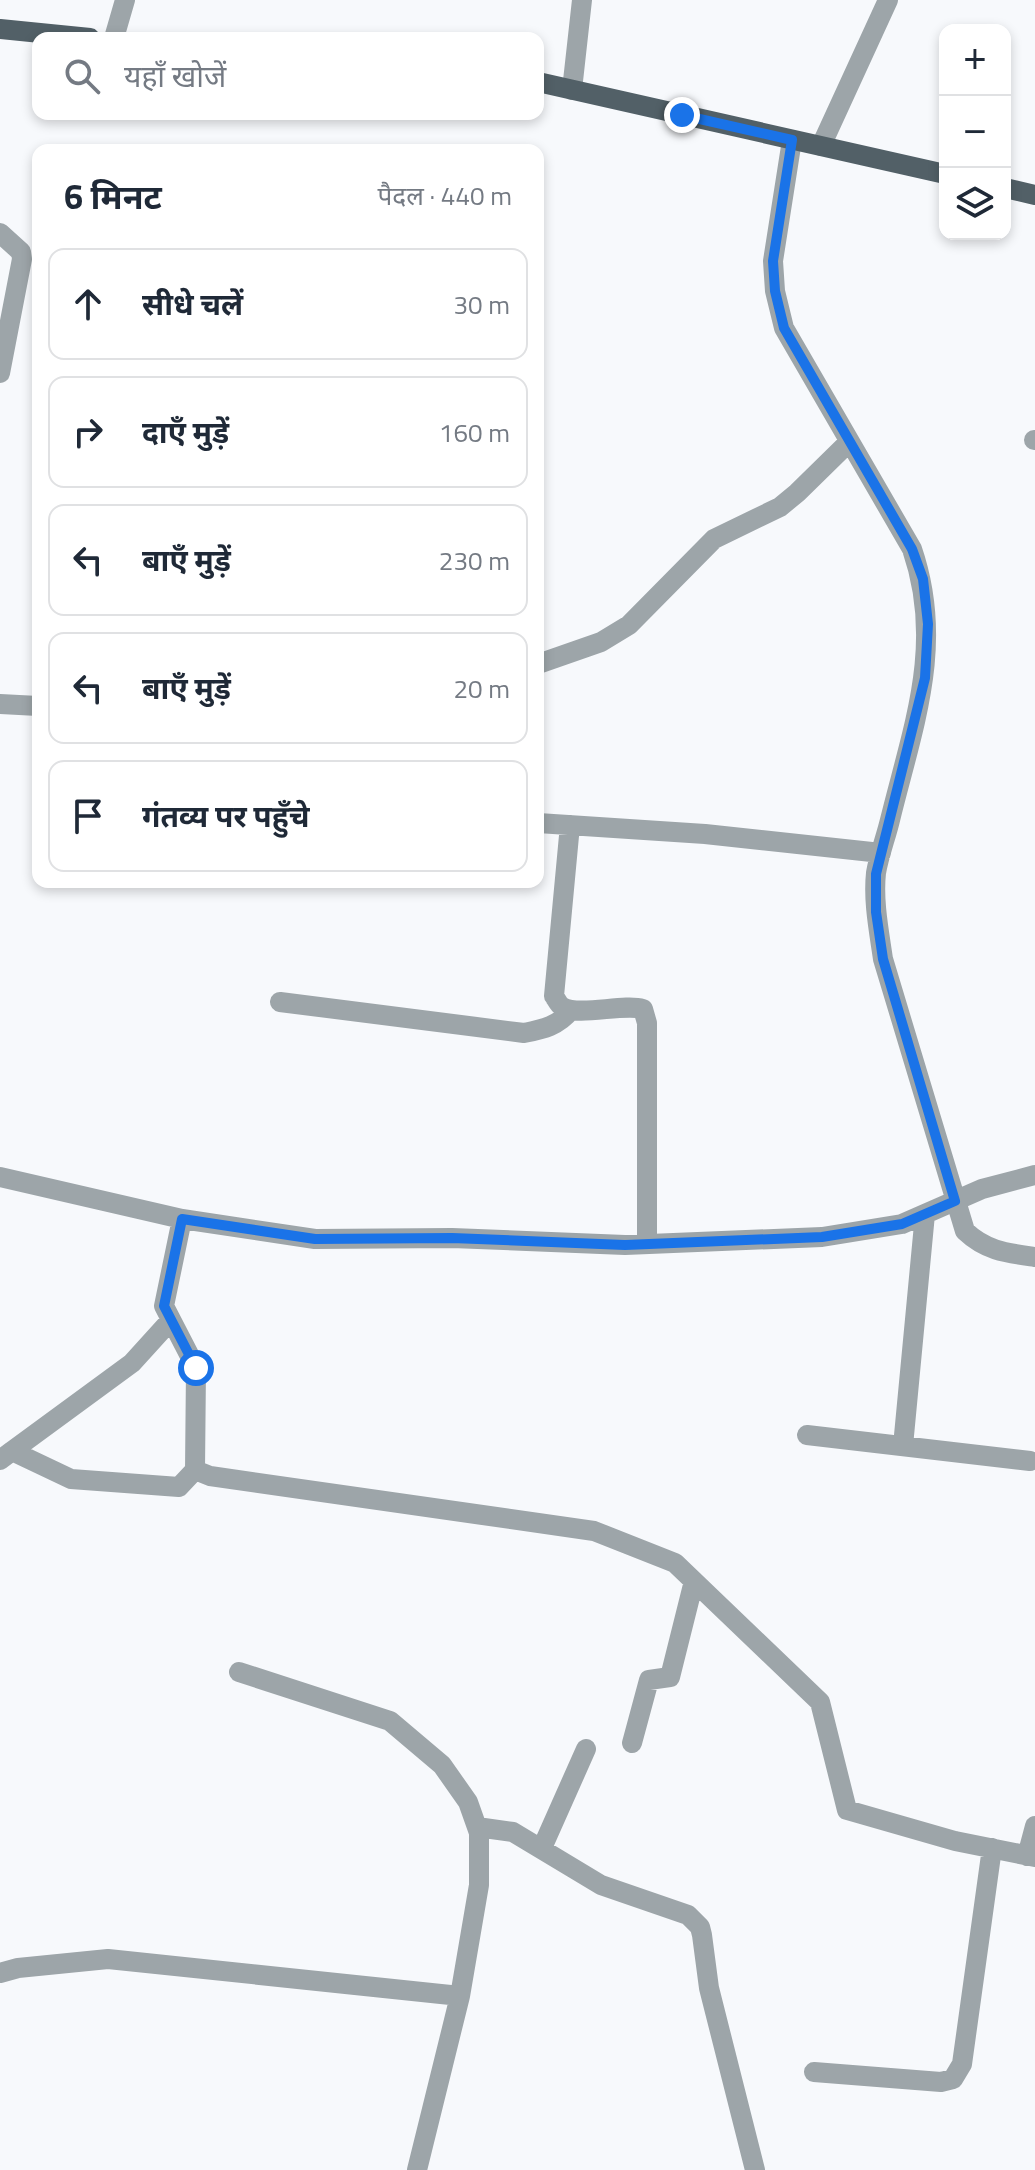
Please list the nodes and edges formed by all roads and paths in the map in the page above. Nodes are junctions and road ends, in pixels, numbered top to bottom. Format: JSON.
{"nodes":[{"id":1,"x":125,"y":0,"type":"edge"},
{"id":2,"x":582,"y":0,"type":"edge"},
{"id":3,"x":888,"y":0,"type":"edge"},
{"id":4,"x":0,"y":29,"type":"edge"},
{"id":5,"x":32,"y":32,"type":"edge"},
{"id":6,"x":116,"y":32,"type":"edge"},
{"id":7,"x":544,"y":83,"type":"edge"},
{"id":8,"x":572,"y":90,"type":"junction"},
{"id":9,"x":792,"y":140,"type":"junction"},
{"id":10,"x":821,"y":146,"type":"junction"},
{"id":11,"x":939,"y":173,"type":"edge"},
{"id":12,"x":1011,"y":189,"type":"edge"},
{"id":13,"x":1035,"y":195,"type":"edge"},
{"id":14,"x":0,"y":233,"type":"edge"},
{"id":15,"x":30,"y":256,"type":"edge"},
{"id":16,"x":0,"y":373,"type":"edge"},
{"id":17,"x":849,"y":442,"type":"junction"},
{"id":18,"x":544,"y":662,"type":"edge"},
{"id":19,"x":0,"y":704,"type":"edge"},
{"id":20,"x":32,"y":706,"type":"edge"},
{"id":21,"x":544,"y":823,"type":"edge"},
{"id":22,"x":570,"y":825,"type":"junction"},
{"id":23,"x":881,"y":853,"type":"junction"},
{"id":24,"x":280,"y":1002,"type":"dead end"},
{"id":25,"x":571,"y":1010,"type":"junction"},
{"id":26,"x":1035,"y":1175,"type":"edge"},
{"id":27,"x":0,"y":1177,"type":"edge"},
{"id":28,"x":955,"y":1201,"type":"junction"},
{"id":29,"x":925,"y":1214,"type":"junction"},
{"id":30,"x":182,"y":1219,"type":"junction"},
{"id":31,"x":647,"y":1244,"type":"junction"},
{"id":32,"x":1035,"y":1257,"type":"edge"},
{"id":33,"x":171,"y":1320,"type":"junction"},
{"id":34,"x":807,"y":1435,"type":"dead end"},
{"id":35,"x":903,"y":1446,"type":"junction"},
{"id":36,"x":7,"y":1451,"type":"edge"},
{"id":37,"x":1030,"y":1461,"type":"dead end"},
{"id":38,"x":195,"y":1470,"type":"junction"},
{"id":39,"x":694,"y":1581,"type":"junction"},
{"id":40,"x":239,"y":1672,"type":"dead end"},
{"id":41,"x":632,"y":1743,"type":"dead end"},
{"id":42,"x":586,"y":1749,"type":"dead end"},
{"id":43,"x":1035,"y":1826,"type":"edge"},
{"id":44,"x":477,"y":1827,"type":"junction"},
{"id":45,"x":542,"y":1848,"type":"junction"},
{"id":46,"x":992,"y":1848,"type":"junction"},
{"id":47,"x":1031,"y":1856,"type":"edge"},
{"id":48,"x":0,"y":1973,"type":"edge"},
{"id":49,"x":460,"y":1996,"type":"junction"},
{"id":50,"x":814,"y":2072,"type":"dead end"},
{"id":51,"x":417,"y":2170,"type":"edge"},
{"id":52,"x":755,"y":2170,"type":"edge"}],
"edges":[{"from":1,"to":6,"type":"street"},
{"from":2,"to":8,"type":"street"},
{"from":3,"to":10,"type":"street"},
{"from":4,"to":5,"type":"main road"},
{"from":7,"to":8,"type":"main road"},
{"from":8,"to":9,"type":"main road"},
{"from":9,"to":10,"type":"main road"},
{"from":9,"to":17,"type":"street"},
{"from":10,"to":11,"type":"main road"},
{"from":12,"to":13,"type":"main road"},
{"from":14,"to":15,"type":"street"},
{"from":15,"to":16,"type":"street"},
{"from":17,"to":18,"type":"street"},
{"from":17,"to":23,"type":"street"},
{"from":19,"to":20,"type":"street"},
{"from":21,"to":22,"type":"street"},
{"from":22,"to":23,"type":"street"},
{"from":22,"to":25,"type":"street"},
{"from":23,"to":28,"type":"street"},
{"from":24,"to":25,"type":"street"},
{"from":25,"to":31,"type":"street"},
{"from":26,"to":28,"type":"street"},
{"from":27,"to":30,"type":"street"},
{"from":28,"to":29,"type":"street"},
{"from":28,"to":32,"type":"street"},
{"from":29,"to":31,"type":"street"},
{"from":29,"to":35,"type":"street"},
{"from":30,"to":31,"type":"street"},
{"from":30,"to":33,"type":"street"},
{"from":33,"to":36,"type":"street"},
{"from":33,"to":38,"type":"street"},
{"from":34,"to":35,"type":"street"},
{"from":35,"to":37,"type":"street"},
{"from":36,"to":38,"type":"street"},
{"from":38,"to":39,"type":"street"},
{"from":39,"to":41,"type":"street"},
{"from":39,"to":46,"type":"street"},
{"from":40,"to":44,"type":"street"},
{"from":42,"to":45,"type":"street"},
{"from":43,"to":47,"type":"street"},
{"from":44,"to":45,"type":"street"},
{"from":44,"to":49,"type":"street"},
{"from":45,"to":52,"type":"street"},
{"from":46,"to":47,"type":"street"},
{"from":46,"to":50,"type":"street"},
{"from":48,"to":49,"type":"street"},
{"from":49,"to":51,"type":"street"}]}
